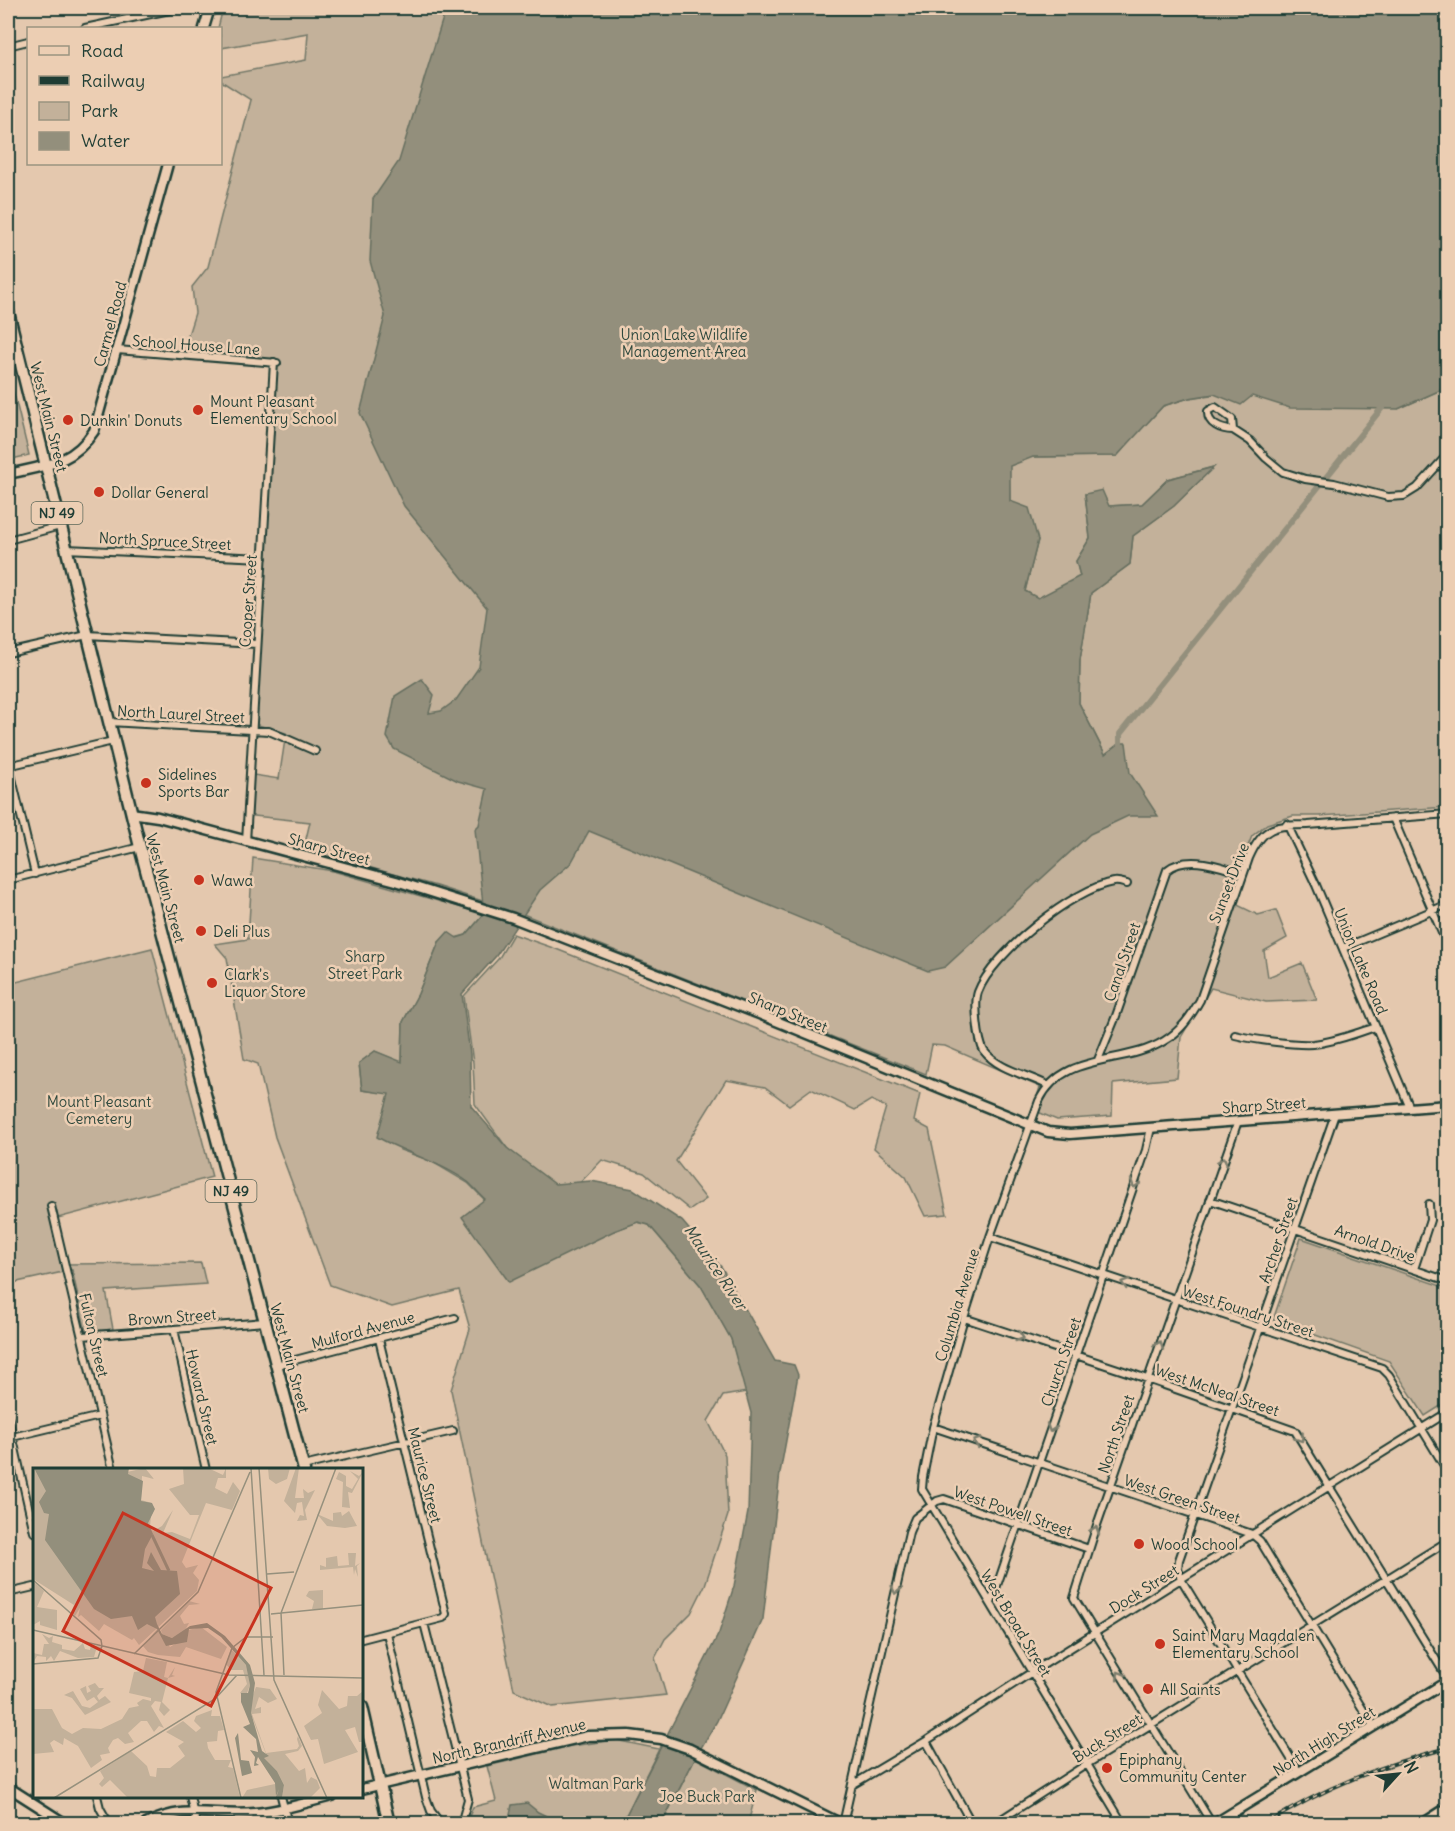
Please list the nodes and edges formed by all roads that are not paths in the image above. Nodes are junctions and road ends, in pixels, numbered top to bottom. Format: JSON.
{"nodes":[{"id":1,"x":179,"y":8,"type":"edge"},
{"id":2,"x":210,"y":8,"type":"edge"},
{"id":3,"x":90,"y":27,"type":"edge"},
{"id":4,"x":204,"y":27,"type":"edge"},
{"id":5,"x":27,"y":41,"type":"edge"},
{"id":6,"x":8,"y":46,"type":"edge"},
{"id":7,"x":168,"y":165,"type":"edge"},
{"id":8,"x":8,"y":312,"type":"edge"},
{"id":9,"x":117,"y":350,"type":"junction"},
{"id":10,"x":276,"y":363,"type":"joint"},
{"id":11,"x":1233,"y":430,"type":"dead end"},
{"id":12,"x":1448,"y":454,"type":"edge"},
{"id":13,"x":45,"y":466,"type":"junction"},
{"id":14,"x":8,"y":474,"type":"edge"},
{"id":15,"x":60,"y":526,"type":"junction"},
{"id":16,"x":8,"y":540,"type":"edge"},
{"id":17,"x":66,"y":549,"type":"junction"},
{"id":18,"x":263,"y":558,"type":"junction"},
{"id":19,"x":87,"y":635,"type":"junction"},
{"id":20,"x":257,"y":644,"type":"junction"},
{"id":21,"x":8,"y":653,"type":"edge"},
{"id":22,"x":109,"y":722,"type":"junction"},
{"id":23,"x":252,"y":730,"type":"junction"},
{"id":24,"x":113,"y":741,"type":"junction"},
{"id":25,"x":315,"y":751,"type":"dead end"},
{"id":26,"x":8,"y":764,"type":"edge"},
{"id":27,"x":131,"y":813,"type":"junction"},
{"id":28,"x":1448,"y":814,"type":"edge"},
{"id":29,"x":1393,"y":818,"type":"junction"},
{"id":30,"x":1287,"y":824,"type":"junction"},
{"id":31,"x":246,"y":842,"type":"junction"},
{"id":32,"x":140,"y":847,"type":"junction"},
{"id":33,"x":35,"y":874,"type":"junction"},
{"id":34,"x":1243,"y":874,"type":"junction"},
{"id":35,"x":8,"y":880,"type":"edge"},
{"id":36,"x":1127,"y":884,"type":"dead end"},
{"id":37,"x":1448,"y":904,"type":"edge"},
{"id":38,"x":1432,"y":910,"type":"junction"},
{"id":39,"x":1448,"y":947,"type":"edge"},
{"id":40,"x":1342,"y":948,"type":"junction"},
{"id":41,"x":1376,"y":1027,"type":"junction"},
{"id":42,"x":1235,"y":1035,"type":"dead end"},
{"id":43,"x":1098,"y":1060,"type":"junction"},
{"id":44,"x":1048,"y":1086,"type":"junction"},
{"id":45,"x":1448,"y":1105,"type":"edge"},
{"id":46,"x":1410,"y":1108,"type":"junction"},
{"id":47,"x":1335,"y":1114,"type":"junction"},
{"id":48,"x":1238,"y":1121,"type":"junction"},
{"id":49,"x":1030,"y":1126,"type":"junction"},
{"id":50,"x":1151,"y":1128,"type":"junction"},
{"id":51,"x":1210,"y":1200,"type":"junction"},
{"id":52,"x":1429,"y":1204,"type":"dead end"},
{"id":53,"x":51,"y":1206,"type":"dead end"},
{"id":54,"x":1295,"y":1229,"type":"junction"},
{"id":55,"x":990,"y":1237,"type":"junction"},
{"id":56,"x":1413,"y":1269,"type":"junction"},
{"id":57,"x":1103,"y":1276,"type":"junction"},
{"id":58,"x":1448,"y":1281,"type":"edge"},
{"id":59,"x":1175,"y":1300,"type":"junction"},
{"id":60,"x":455,"y":1318,"type":"dead end"},
{"id":61,"x":964,"y":1318,"type":"junction"},
{"id":62,"x":265,"y":1322,"type":"junction"},
{"id":63,"x":1261,"y":1328,"type":"junction"},
{"id":64,"x":174,"y":1329,"type":"junction"},
{"id":65,"x":82,"y":1336,"type":"junction"},
{"id":66,"x":379,"y":1339,"type":"junction"},
{"id":67,"x":1076,"y":1355,"type":"junction"},
{"id":68,"x":276,"y":1365,"type":"junction"},
{"id":69,"x":1148,"y":1379,"type":"junction"},
{"id":70,"x":1232,"y":1408,"type":"junction"},
{"id":71,"x":1448,"y":1412,"type":"edge"},
{"id":72,"x":100,"y":1416,"type":"junction"},
{"id":73,"x":8,"y":1417,"type":"edge"},
{"id":74,"x":933,"y":1427,"type":"junction"},
{"id":75,"x":1421,"y":1429,"type":"junction"},
{"id":76,"x":453,"y":1431,"type":"dead end"},
{"id":77,"x":10,"y":1438,"type":"edge"},
{"id":78,"x":405,"y":1442,"type":"junction"},
{"id":79,"x":1039,"y":1463,"type":"junction"},
{"id":80,"x":113,"y":1468,"type":"edge"},
{"id":81,"x":206,"y":1468,"type":"edge"},
{"id":82,"x":304,"y":1468,"type":"edge"},
{"id":83,"x":1448,"y":1472,"type":"edge"},
{"id":84,"x":1329,"y":1485,"type":"junction"},
{"id":85,"x":1110,"y":1487,"type":"junction"},
{"id":86,"x":924,"y":1496,"type":"joint"},
{"id":87,"x":931,"y":1506,"type":"junction"},
{"id":88,"x":1195,"y":1516,"type":"junction"},
{"id":89,"x":1018,"y":1526,"type":"junction"},
{"id":90,"x":33,"y":1528,"type":"edge"},
{"id":91,"x":1252,"y":1534,"type":"junction"},
{"id":92,"x":1448,"y":1541,"type":"edge"},
{"id":93,"x":1089,"y":1549,"type":"junction"},
{"id":94,"x":1181,"y":1579,"type":"junction"},
{"id":95,"x":1387,"y":1579,"type":"junction"},
{"id":96,"x":33,"y":1587,"type":"edge"},
{"id":97,"x":8,"y":1593,"type":"edge"},
{"id":98,"x":991,"y":1604,"type":"junction"},
{"id":99,"x":424,"y":1623,"type":"junction"},
{"id":100,"x":1311,"y":1625,"type":"junction"},
{"id":101,"x":387,"y":1633,"type":"junction"},
{"id":102,"x":1095,"y":1634,"type":"junction"},
{"id":103,"x":363,"y":1639,"type":"edge"},
{"id":104,"x":1237,"y":1671,"type":"junction"},
{"id":105,"x":1032,"y":1672,"type":"junction"},
{"id":106,"x":1448,"y":1680,"type":"edge"},
{"id":107,"x":363,"y":1712,"type":"edge"},
{"id":108,"x":1151,"y":1724,"type":"junction"},
{"id":109,"x":1373,"y":1726,"type":"junction"},
{"id":110,"x":926,"y":1741,"type":"junction"},
{"id":111,"x":1087,"y":1764,"type":"junction"},
{"id":112,"x":459,"y":1766,"type":"junction"},
{"id":113,"x":1299,"y":1772,"type":"junction"},
{"id":114,"x":421,"y":1774,"type":"junction"},
{"id":115,"x":379,"y":1784,"type":"junction"},
{"id":116,"x":852,"y":1785,"type":"junction"},
{"id":117,"x":8,"y":1787,"type":"edge"},
{"id":118,"x":363,"y":1789,"type":"edge"},
{"id":119,"x":98,"y":1798,"type":"edge"},
{"id":120,"x":190,"y":1798,"type":"edge"},
{"id":121,"x":282,"y":1798,"type":"edge"},
{"id":122,"x":328,"y":1798,"type":"edge"},
{"id":123,"x":284,"y":1808,"type":"junction"},
{"id":124,"x":1448,"y":1808,"type":"edge"},
{"id":125,"x":193,"y":1811,"type":"junction"},
{"id":126,"x":53,"y":1816,"type":"junction"},
{"id":127,"x":108,"y":1821,"type":"dead end"},
{"id":128,"x":44,"y":1824,"type":"edge"},
{"id":129,"x":66,"y":1824,"type":"edge"},
{"id":130,"x":146,"y":1824,"type":"edge"},
{"id":131,"x":196,"y":1824,"type":"edge"},
{"id":132,"x":288,"y":1824,"type":"edge"},
{"id":133,"x":389,"y":1824,"type":"edge"},
{"id":134,"x":441,"y":1824,"type":"edge"},
{"id":135,"x":461,"y":1824,"type":"edge"},
{"id":136,"x":843,"y":1824,"type":"edge"},
{"id":137,"x":972,"y":1824,"type":"edge"},
{"id":138,"x":994,"y":1824,"type":"edge"},
{"id":139,"x":1123,"y":1824,"type":"edge"},
{"id":140,"x":1213,"y":1824,"type":"edge"},
{"id":141,"x":1423,"y":1824,"type":"edge"}],
"edges":[{"from":1,"to":3,"type":"street"},
{"from":2,"to":4,"type":"street"},
{"from":5,"to":6,"type":"street"},
{"from":7,"to":9,"type":"street","name":"Carmel Road"},
{"from":8,"to":13,"type":"highway","name":"West Main Street","number":"NJ 49"},
{"from":9,"to":10,"type":"street","name":"School House Lane"},
{"from":9,"to":13,"type":"street","name":"Carmel Road"},
{"from":10,"to":18,"type":"street","name":"Cooper Street"},
{"from":11,"to":12,"type":"street"},
{"from":13,"to":14,"type":"street","name":"Carmel Road"},
{"from":13,"to":15,"type":"highway","name":"West Main Street","number":"NJ 49"},
{"from":15,"to":16,"type":"street"},
{"from":15,"to":17,"type":"highway","name":"West Main Street","number":"NJ 49"},
{"from":17,"to":18,"type":"street","name":"North Spruce Street"},
{"from":17,"to":19,"type":"highway","name":"West Main Street","number":"NJ 49"},
{"from":18,"to":20,"type":"street","name":"Cooper Street"},
{"from":19,"to":20,"type":"street"},
{"from":19,"to":21,"type":"street"},
{"from":19,"to":22,"type":"highway","name":"West Main Street","number":"NJ 49"},
{"from":20,"to":23,"type":"street","name":"Cooper Street"},
{"from":22,"to":23,"type":"street","name":"North Laurel Street"},
{"from":22,"to":24,"type":"highway","name":"West Main Street","number":"NJ 49"},
{"from":23,"to":25,"type":"street","name":"North Laurel Street"},
{"from":23,"to":31,"type":"street","name":"Cooper Street"},
{"from":24,"to":26,"type":"street"},
{"from":24,"to":27,"type":"highway","name":"West Main Street","number":"NJ 49"},
{"from":26,"to":33,"type":"street"},
{"from":27,"to":31,"type":"street","name":"Sharp Street"},
{"from":27,"to":32,"type":"highway","name":"West Main Street","number":"NJ 49"},
{"from":28,"to":29,"type":"street","name":"Sunset Drive"},
{"from":29,"to":30,"type":"street","name":"Sunset Drive"},
{"from":29,"to":38,"type":"street"},
{"from":30,"to":34,"type":"street","name":"Sunset Drive"},
{"from":30,"to":40,"type":"street","name":"Union Lake Road"},
{"from":31,"to":49,"type":"street","name":"Sharp Street"},
{"from":32,"to":33,"type":"street"},
{"from":32,"to":62,"type":"highway","name":"West Main Street","number":"NJ 49"},
{"from":33,"to":35,"type":"street"},
{"from":34,"to":43,"type":"street","name":"Sunset Drive"},
{"from":34,"to":43,"type":"street","name":"Canal Street"},
{"from":36,"to":44,"type":"street"},
{"from":37,"to":38,"type":"street"},
{"from":38,"to":39,"type":"street"},
{"from":38,"to":40,"type":"street"},
{"from":40,"to":41,"type":"street","name":"Union Lake Road"},
{"from":41,"to":42,"type":"street"},
{"from":41,"to":46,"type":"street","name":"Union Lake Road"},
{"from":43,"to":44,"type":"street","name":"Sunset Drive"},
{"from":44,"to":49,"type":"street","name":"Columbia Avenue"},
{"from":45,"to":46,"type":"street","name":"Sharp Street"},
{"from":46,"to":47,"type":"street","name":"Sharp Street"},
{"from":47,"to":48,"type":"street","name":"Sharp Street"},
{"from":47,"to":54,"type":"street","name":"Archer Street"},
{"from":48,"to":50,"type":"street","name":"Sharp Street"},
{"from":51,"to":48,"type":"street","name":"North Street","one_way":true},
{"from":49,"to":50,"type":"street","name":"Sharp Street"},
{"from":49,"to":55,"type":"street","name":"Columbia Avenue"},
{"from":50,"to":57,"type":"street","name":"Church Street","one_way":true},
{"from":51,"to":54,"type":"street","name":"Arnold Drive"},
{"from":51,"to":59,"type":"street","name":"North Street"},
{"from":52,"to":56,"type":"street"},
{"from":53,"to":65,"type":"street","name":"Fulton Street"},
{"from":54,"to":56,"type":"street","name":"Arnold Drive"},
{"from":54,"to":63,"type":"street","name":"Archer Street"},
{"from":55,"to":57,"type":"street","name":"West Foundry Street"},
{"from":55,"to":61,"type":"street","name":"Columbia Avenue"},
{"from":56,"to":58,"type":"street","name":"Arnold Drive"},
{"from":59,"to":57,"type":"street","name":"West Foundry Street","one_way":true},
{"from":57,"to":67,"type":"street","name":"Church Street"},
{"from":59,"to":63,"type":"street","name":"West Foundry Street"},
{"from":69,"to":59,"type":"street","name":"North Street","one_way":true},
{"from":60,"to":66,"type":"street","name":"Mulford Avenue"},
{"from":61,"to":67,"type":"street","name":"West McNeal Street","one_way":true},
{"from":61,"to":74,"type":"street","name":"Columbia Avenue"},
{"from":62,"to":64,"type":"street","name":"Brown Street"},
{"from":62,"to":68,"type":"highway","name":"West Main Street","number":"NJ 49"},
{"from":63,"to":70,"type":"street","name":"Archer Street"},
{"from":63,"to":75,"type":"street","name":"West Foundry Street"},
{"from":64,"to":65,"type":"street","name":"Brown Street"},
{"from":64,"to":81,"type":"street","name":"Howard Street"},
{"from":65,"to":72,"type":"street","name":"Fulton Street"},
{"from":66,"to":68,"type":"street","name":"Mulford Avenue"},
{"from":66,"to":78,"type":"street","name":"Maurice Street"},
{"from":67,"to":69,"type":"street","name":"West McNeal Street"},
{"from":67,"to":79,"type":"street","name":"Church Street","one_way":true},
{"from":68,"to":82,"type":"highway","name":"West Main Street","number":"NJ 49"},
{"from":69,"to":70,"type":"street","name":"West McNeal Street"},
{"from":69,"to":85,"type":"street","name":"North Street"},
{"from":70,"to":84,"type":"street","name":"West McNeal Street","one_way":true},
{"from":70,"to":88,"type":"street","name":"Archer Street"},
{"from":71,"to":75,"type":"street","name":"Dock Street"},
{"from":72,"to":77,"type":"street"},
{"from":72,"to":80,"type":"street","name":"Fulton Street"},
{"from":73,"to":77,"type":"street"},
{"from":79,"to":74,"type":"street","name":"West Green Street","one_way":true},
{"from":74,"to":86,"type":"street","name":"Columbia Avenue"},
{"from":75,"to":83,"type":"street","name":"West Foundry Street"},
{"from":75,"to":84,"type":"street","name":"Dock Street"},
{"from":76,"to":78,"type":"street"},
{"from":77,"to":90,"type":"street"},
{"from":78,"to":82,"type":"street"},
{"from":78,"to":99,"type":"street","name":"Maurice Street"},
{"from":79,"to":85,"type":"street","name":"West Green Street"},
{"from":79,"to":89,"type":"street","name":"Church Street"},
{"from":84,"to":91,"type":"street","name":"Dock Street"},
{"from":84,"to":95,"type":"street","name":"West McNeal Street"},
{"from":85,"to":88,"type":"street","name":"West Green Street"},
{"from":93,"to":85,"type":"street","name":"North Street","one_way":true},
{"from":86,"to":87,"type":"street","name":"West Broad Street"},
{"from":87,"to":89,"type":"street","name":"West Powell Street"},
{"from":87,"to":98,"type":"street","name":"West Broad Street"},
{"from":87,"to":116,"type":"street","one_way":true},
{"from":88,"to":91,"type":"street","name":"West Green Street"},
{"from":88,"to":94,"type":"street","name":"Archer Street"},
{"from":89,"to":93,"type":"street","name":"West Powell Street"},
{"from":89,"to":98,"type":"street","name":"Church Street"},
{"from":91,"to":94,"type":"street","name":"Dock Street"},
{"from":91,"to":100,"type":"street","name":"West Green Street"},
{"from":92,"to":95,"type":"street","name":"Buck Street"},
{"from":93,"to":102,"type":"street","name":"North Street"},
{"from":94,"to":102,"type":"street","name":"Dock Street"},
{"from":94,"to":104,"type":"street"},
{"from":95,"to":100,"type":"street","name":"Buck Street"},
{"from":95,"to":106,"type":"street","name":"West McNeal Street"},
{"from":96,"to":97,"type":"street"},
{"from":98,"to":105,"type":"street","name":"West Broad Street"},
{"from":99,"to":101,"type":"street"},
{"from":99,"to":112,"type":"street"},
{"from":100,"to":104,"type":"street","name":"Buck Street"},
{"from":100,"to":109,"type":"street","name":"West Green Street"},
{"from":101,"to":103,"type":"street"},
{"from":101,"to":114,"type":"street"},
{"from":102,"to":105,"type":"street","name":"Dock Street"},
{"from":108,"to":102,"type":"street","one_way":true},
{"from":104,"to":108,"type":"street","name":"Buck Street"},
{"from":104,"to":113,"type":"street"},
{"from":105,"to":110,"type":"street","name":"Dock Street"},
{"from":105,"to":111,"type":"street","name":"West Broad Street"},
{"from":106,"to":109,"type":"street","name":"North High Street"},
{"from":107,"to":115,"type":"highway"},
{"from":108,"to":111,"type":"street","name":"Buck Street"},
{"from":108,"to":140,"type":"street"},
{"from":109,"to":113,"type":"street","name":"North High Street"},
{"from":110,"to":116,"type":"street","name":"Dock Street"},
{"from":110,"to":137,"type":"street"},
{"from":111,"to":138,"type":"street","name":"Buck Street"},
{"from":111,"to":139,"type":"street","name":"West Broad Street"},
{"from":112,"to":114,"type":"street","name":"North Brandriff Avenue"},
{"from":112,"to":135,"type":"street"},
{"from":112,"to":136,"type":"street","name":"North Brandriff Avenue"},
{"from":113,"to":140,"type":"street","name":"North High Street"},
{"from":114,"to":115,"type":"street","name":"North Brandriff Avenue"},
{"from":114,"to":134,"type":"street"},
{"from":115,"to":118,"type":"street","name":"North Brandriff Avenue"},
{"from":115,"to":133,"type":"highway"},
{"from":116,"to":136,"type":"street"},
{"from":117,"to":126,"type":"street"},
{"from":119,"to":127,"type":"street"},
{"from":120,"to":125,"type":"street"},
{"from":121,"to":123,"type":"street"},
{"from":122,"to":123,"type":"street"},
{"from":123,"to":125,"type":"street"},
{"from":123,"to":132,"type":"street"},
{"from":124,"to":141,"type":"main road"},
{"from":125,"to":130,"type":"street"},
{"from":125,"to":131,"type":"street"},
{"from":126,"to":128,"type":"street"},
{"from":126,"to":129,"type":"street"}]}
